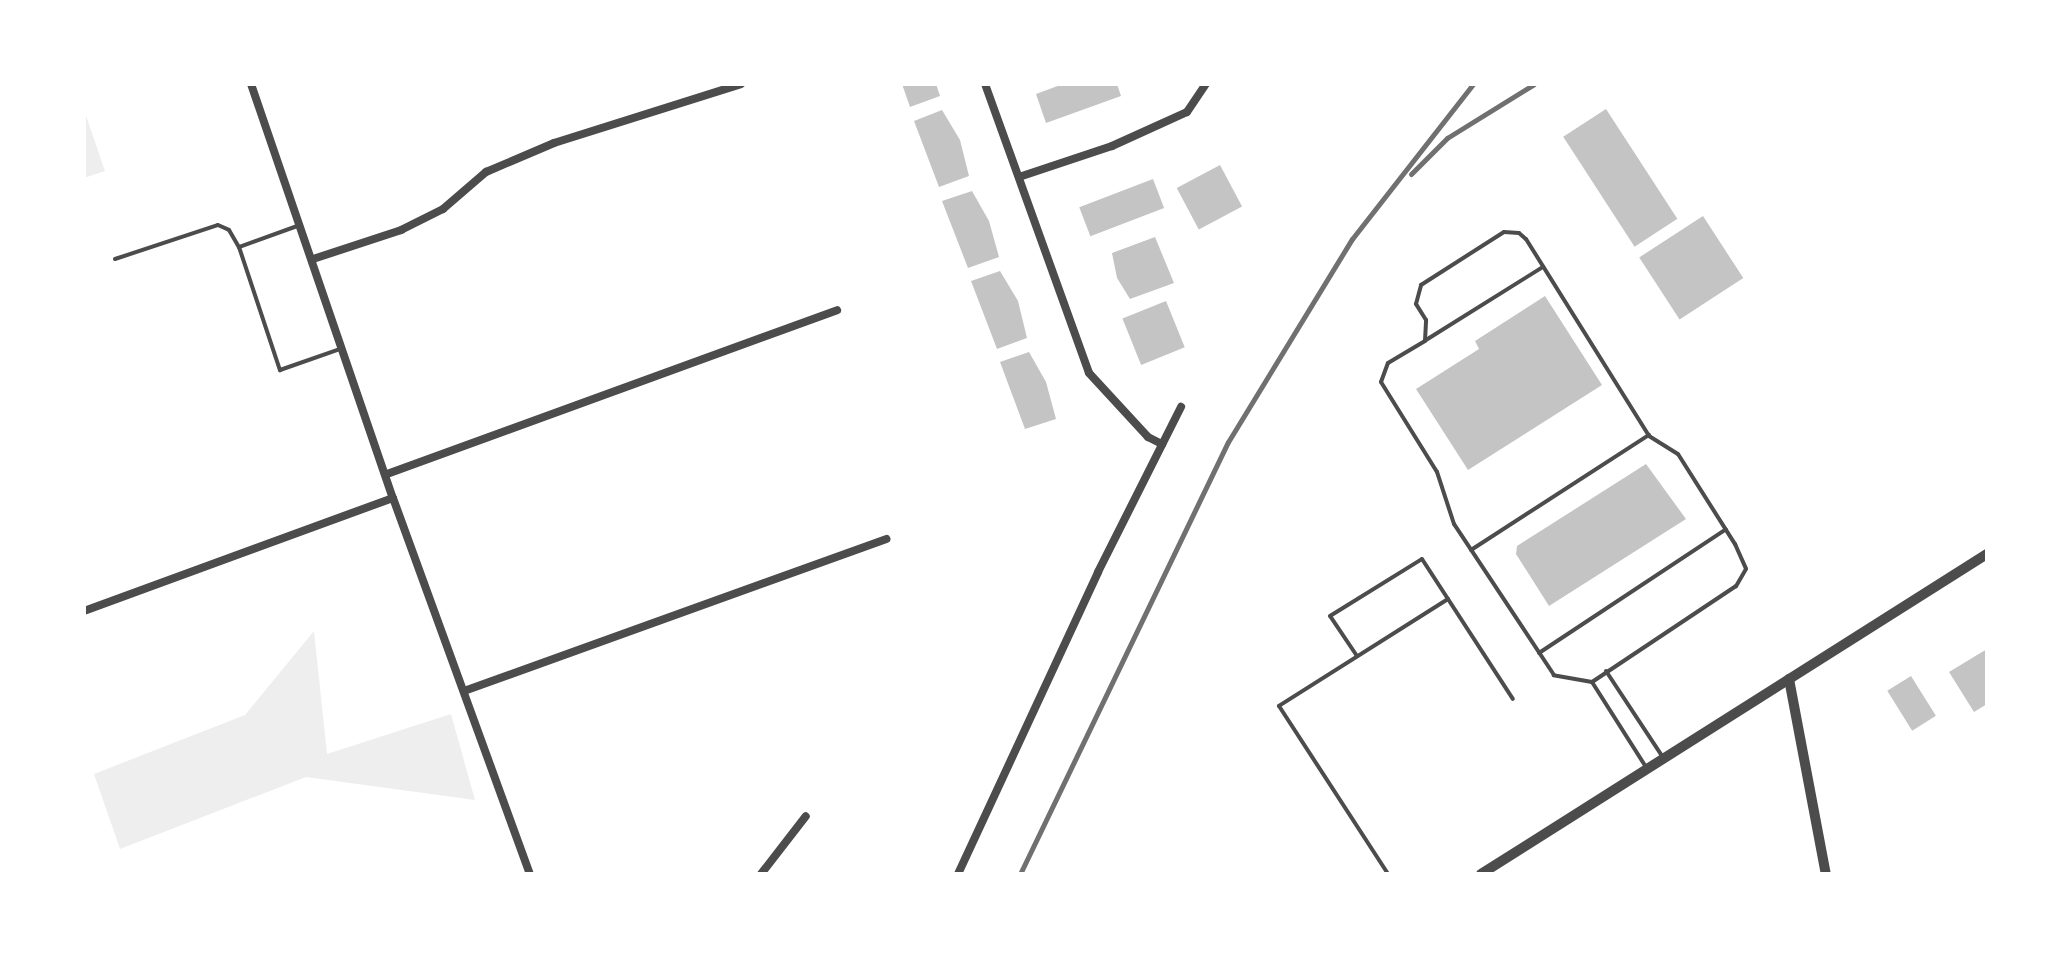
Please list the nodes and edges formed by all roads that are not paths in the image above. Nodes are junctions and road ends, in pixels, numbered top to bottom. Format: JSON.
{"nodes":[{"id":1,"x":251,"y":84,"type":"edge"},
{"id":2,"x":741,"y":84,"type":"edge"},
{"id":3,"x":985,"y":84,"type":"edge"},
{"id":4,"x":1206,"y":84,"type":"edge"},
{"id":5,"x":1019,"y":177,"type":"junction"},
{"id":6,"x":302,"y":225,"type":"junction"},
{"id":7,"x":239,"y":247,"type":"junction"},
{"id":8,"x":115,"y":259,"type":"dead end"},
{"id":9,"x":313,"y":259,"type":"junction"},
{"id":10,"x":1543,"y":267,"type":"junction"},
{"id":11,"x":837,"y":310,"type":"dead end"},
{"id":12,"x":1425,"y":341,"type":"junction"},
{"id":13,"x":343,"y":348,"type":"junction"},
{"id":14,"x":1181,"y":407,"type":"dead end"},
{"id":15,"x":1649,"y":435,"type":"junction"},
{"id":16,"x":1162,"y":444,"type":"junction"},
{"id":17,"x":387,"y":474,"type":"junction"},
{"id":18,"x":393,"y":498,"type":"junction"},
{"id":19,"x":1726,"y":529,"type":"junction"},
{"id":20,"x":887,"y":539,"type":"dead end"},
{"id":21,"x":1471,"y":550,"type":"junction"},
{"id":22,"x":1987,"y":554,"type":"edge"},
{"id":23,"x":1448,"y":599,"type":"junction"},
{"id":24,"x":84,"y":611,"type":"edge"},
{"id":25,"x":1539,"y":653,"type":"junction"},
{"id":26,"x":1357,"y":656,"type":"junction"},
{"id":27,"x":1606,"y":671,"type":"junction"},
{"id":28,"x":1789,"y":679,"type":"junction"},
{"id":29,"x":1592,"y":682,"type":"junction"},
{"id":30,"x":464,"y":691,"type":"junction"},
{"id":31,"x":1513,"y":699,"type":"dead end"},
{"id":32,"x":1663,"y":758,"type":"junction"},
{"id":33,"x":1647,"y":769,"type":"junction"},
{"id":34,"x":806,"y":816,"type":"dead end"},
{"id":35,"x":530,"y":874,"type":"edge"},
{"id":36,"x":761,"y":874,"type":"edge"},
{"id":37,"x":958,"y":874,"type":"edge"},
{"id":38,"x":1388,"y":874,"type":"edge"},
{"id":39,"x":1481,"y":874,"type":"edge"},
{"id":40,"x":1826,"y":874,"type":"edge"}],
"edges":[{"from":1,"to":6,"type":"street"},
{"from":2,"to":9,"type":"street"},
{"from":3,"to":5,"type":"street"},
{"from":4,"to":5,"type":"street"},
{"from":5,"to":16,"type":"street"},
{"from":6,"to":7,"type":"lane"},
{"from":6,"to":9,"type":"street"},
{"from":7,"to":8,"type":"lane"},
{"from":7,"to":13,"type":"lane"},
{"from":9,"to":13,"type":"street"},
{"from":10,"to":12,"type":"lane"},
{"from":10,"to":12,"type":"lane"},
{"from":10,"to":15,"type":"lane"},
{"from":11,"to":17,"type":"street"},
{"from":12,"to":21,"type":"lane"},
{"from":13,"to":17,"type":"street"},
{"from":14,"to":16,"type":"street"},
{"from":15,"to":19,"type":"lane"},
{"from":15,"to":21,"type":"lane"},
{"from":16,"to":37,"type":"street"},
{"from":17,"to":18,"type":"street"},
{"from":18,"to":24,"type":"street"},
{"from":18,"to":30,"type":"street"},
{"from":19,"to":25,"type":"lane"},
{"from":19,"to":27,"type":"lane"},
{"from":20,"to":30,"type":"street"},
{"from":21,"to":25,"type":"lane"},
{"from":22,"to":28,"type":"street"},
{"from":23,"to":26,"type":"lane"},
{"from":23,"to":26,"type":"lane"},
{"from":23,"to":31,"type":"lane"},
{"from":25,"to":29,"type":"lane"},
{"from":26,"to":38,"type":"lane"},
{"from":27,"to":29,"type":"lane"},
{"from":27,"to":32,"type":"lane"},
{"from":28,"to":32,"type":"street"},
{"from":28,"to":40,"type":"street"},
{"from":29,"to":33,"type":"lane"},
{"from":30,"to":35,"type":"street"},
{"from":32,"to":33,"type":"street"},
{"from":33,"to":39,"type":"street"},
{"from":34,"to":36,"type":"street"}]}
